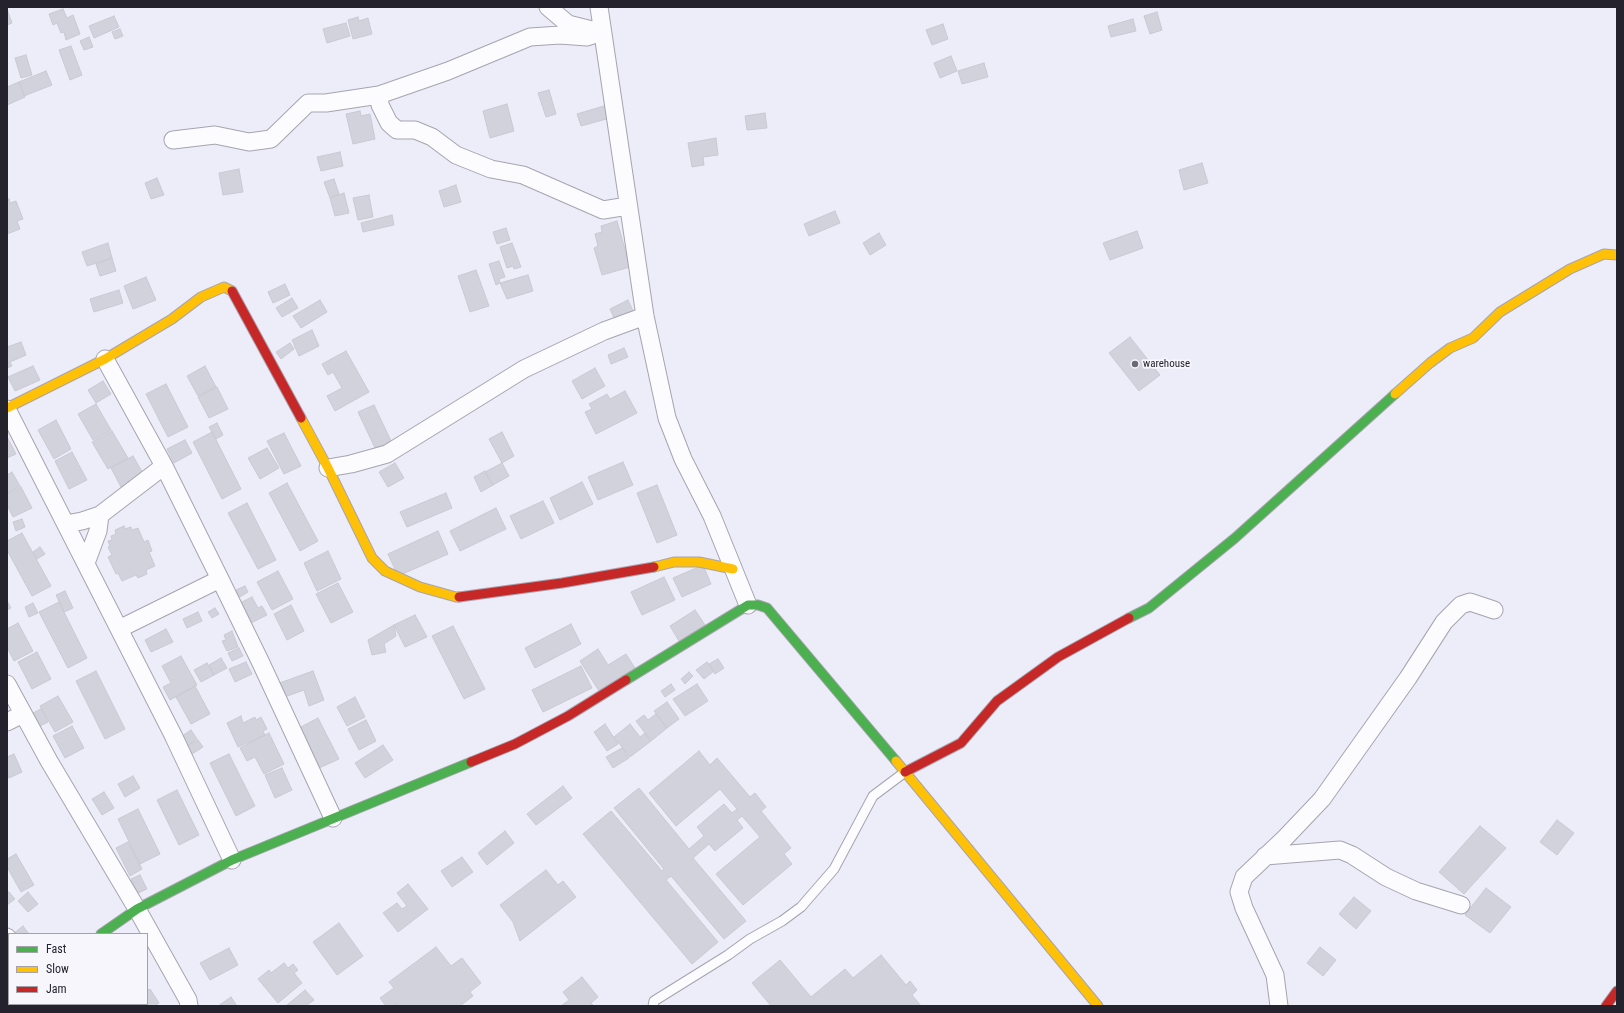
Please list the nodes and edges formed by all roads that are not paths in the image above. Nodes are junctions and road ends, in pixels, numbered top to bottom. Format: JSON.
{"nodes":[{"id":1,"x":548,"y":7,"type":"edge"},
{"id":2,"x":599,"y":7,"type":"edge"},
{"id":3,"x":602,"y":32,"type":"junction"},
{"id":4,"x":379,"y":95,"type":"junction"},
{"id":5,"x":173,"y":140,"type":"dead end"},
{"id":6,"x":628,"y":206,"type":"junction"},
{"id":7,"x":1617,"y":255,"type":"edge"},
{"id":8,"x":644,"y":316,"type":"junction"},
{"id":9,"x":105,"y":359,"type":"junction"},
{"id":10,"x":7,"y":409,"type":"edge"},
{"id":11,"x":164,"y":466,"type":"junction"},
{"id":12,"x":328,"y":468,"type":"junction"},
{"id":13,"x":100,"y":515,"type":"junction"},
{"id":14,"x":66,"y":524,"type":"junction"},
{"id":15,"x":86,"y":563,"type":"junction"},
{"id":16,"x":733,"y":569,"type":"junction"},
{"id":17,"x":220,"y":579,"type":"junction"},
{"id":18,"x":748,"y":605,"type":"junction"},
{"id":19,"x":1494,"y":610,"type":"dead end"},
{"id":20,"x":119,"y":629,"type":"junction"},
{"id":21,"x":7,"y":684,"type":"edge"},
{"id":22,"x":23,"y":714,"type":"junction"},
{"id":23,"x":7,"y":722,"type":"edge"},
{"id":24,"x":905,"y":772,"type":"junction"},
{"id":25,"x":333,"y":818,"type":"junction"},
{"id":26,"x":1266,"y":856,"type":"junction"},
{"id":27,"x":232,"y":860,"type":"junction"},
{"id":28,"x":1461,"y":905,"type":"dead end"},
{"id":29,"x":137,"y":909,"type":"junction"},
{"id":30,"x":102,"y":933,"type":"edge"},
{"id":31,"x":1617,"y":991,"type":"edge"},
{"id":32,"x":189,"y":1006,"type":"edge"},
{"id":33,"x":653,"y":1006,"type":"edge"},
{"id":34,"x":1098,"y":1006,"type":"edge"},
{"id":35,"x":1279,"y":1006,"type":"edge"},
{"id":36,"x":1606,"y":1006,"type":"edge"}],
"edges":[{"from":1,"to":3,"type":"street"},
{"from":2,"to":3,"type":"street"},
{"from":3,"to":4,"type":"street"},
{"from":3,"to":6,"type":"street"},
{"from":4,"to":5,"type":"street"},
{"from":4,"to":6,"type":"street"},
{"from":6,"to":8,"type":"street"},
{"from":7,"to":24,"type":"street"},
{"from":8,"to":12,"type":"street"},
{"from":8,"to":16,"type":"street"},
{"from":9,"to":10,"type":"street"},
{"from":9,"to":11,"type":"street"},
{"from":9,"to":12,"type":"street"},
{"from":10,"to":14,"type":"street"},
{"from":11,"to":13,"type":"street"},
{"from":11,"to":17,"type":"street"},
{"from":12,"to":16,"type":"street"},
{"from":13,"to":14,"type":"street"},
{"from":13,"to":15,"type":"street"},
{"from":14,"to":15,"type":"street"},
{"from":15,"to":20,"type":"street"},
{"from":16,"to":18,"type":"street"},
{"from":17,"to":20,"type":"street"},
{"from":17,"to":25,"type":"street"},
{"from":18,"to":24,"type":"street"},
{"from":18,"to":25,"type":"street"},
{"from":19,"to":26,"type":"street"},
{"from":20,"to":27,"type":"street"},
{"from":21,"to":22,"type":"street"},
{"from":22,"to":23,"type":"street"},
{"from":22,"to":29,"type":"street"},
{"from":24,"to":33,"type":"lane"},
{"from":24,"to":34,"type":"street"},
{"from":25,"to":27,"type":"street"},
{"from":26,"to":28,"type":"street"},
{"from":26,"to":35,"type":"street"},
{"from":27,"to":29,"type":"street"},
{"from":29,"to":30,"type":"street"},
{"from":29,"to":32,"type":"street"},
{"from":31,"to":36,"type":"street"}]}
